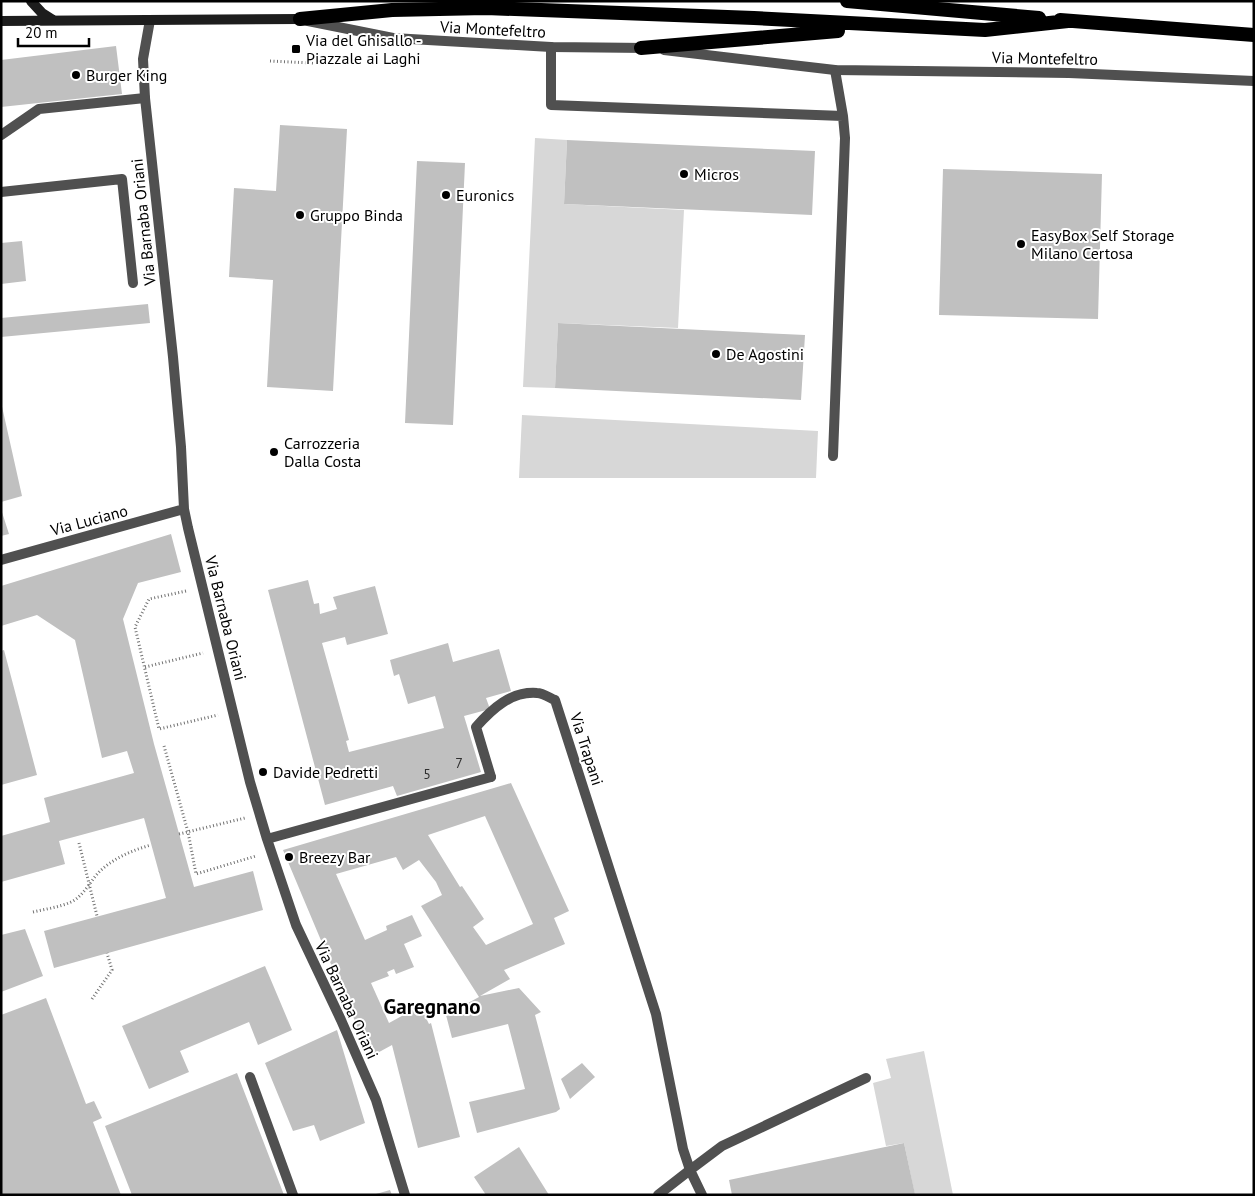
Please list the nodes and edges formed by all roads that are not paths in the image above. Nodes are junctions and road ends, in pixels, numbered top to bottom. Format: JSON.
{"nodes":[{"id":1,"x":31,"y":1,"type":"edge"},
{"id":2,"x":847,"y":1,"type":"edge"},
{"id":3,"x":300,"y":19,"type":"junction"},
{"id":4,"x":150,"y":20,"type":"junction"},
{"id":5,"x":1,"y":21,"type":"edge"},
{"id":6,"x":54,"y":21,"type":"junction"},
{"id":7,"x":1068,"y":21,"type":"junction"},
{"id":8,"x":886,"y":26,"type":"junction"},
{"id":9,"x":1254,"y":35,"type":"edge"},
{"id":10,"x":550,"y":47,"type":"junction"},
{"id":11,"x":641,"y":48,"type":"junction"},
{"id":12,"x":835,"y":70,"type":"junction"},
{"id":13,"x":1254,"y":81,"type":"edge"},
{"id":14,"x":145,"y":98,"type":"junction"},
{"id":15,"x":843,"y":116,"type":"junction"},
{"id":16,"x":1,"y":135,"type":"edge"},
{"id":17,"x":1,"y":192,"type":"edge"},
{"id":18,"x":133,"y":283,"type":"dead end"},
{"id":19,"x":833,"y":456,"type":"dead end"},
{"id":20,"x":184,"y":509,"type":"junction"},
{"id":21,"x":1,"y":560,"type":"edge"},
{"id":22,"x":267,"y":839,"type":"junction"},
{"id":23,"x":250,"y":1077,"type":"dead end"},
{"id":24,"x":866,"y":1078,"type":"dead end"},
{"id":25,"x":690,"y":1170,"type":"junction"},
{"id":26,"x":293,"y":1195,"type":"edge"},
{"id":27,"x":404,"y":1195,"type":"edge"},
{"id":28,"x":658,"y":1195,"type":"edge"},
{"id":29,"x":702,"y":1195,"type":"edge"}],
"edges":[{"from":1,"to":6,"type":"main road"},
{"from":2,"to":7,"type":"highway"},
{"from":3,"to":4,"type":"main road","name":"Via Montefeltro"},
{"from":3,"to":8,"type":"highway"},
{"from":3,"to":10,"type":"street","name":"Via Montefeltro"},
{"from":4,"to":6,"type":"main road","name":"Via Montefeltro"},
{"from":4,"to":14,"type":"street","name":"Via Barnaba Oriani"},
{"from":5,"to":6,"type":"main road","name":"Via Montefeltro"},
{"from":7,"to":8,"type":"highway"},
{"from":7,"to":9,"type":"highway"},
{"from":8,"to":11,"type":"highway"},
{"from":10,"to":11,"type":"street","name":"Via Montefeltro"},
{"from":10,"to":15,"type":"street"},
{"from":11,"to":12,"type":"street","name":"Via Montefeltro"},
{"from":12,"to":13,"type":"street","name":"Via Montefeltro"},
{"from":12,"to":15,"type":"street"},
{"from":14,"to":16,"type":"street"},
{"from":14,"to":20,"type":"street","name":"Via Barnaba Oriani"},
{"from":15,"to":19,"type":"street"},
{"from":17,"to":18,"type":"street"},
{"from":20,"to":21,"type":"street","name":"Via Luciano"},
{"from":20,"to":22,"type":"street","name":"Via Barnaba Oriani"},
{"from":22,"to":25,"type":"street","name":"Via Trapani"},
{"from":22,"to":27,"type":"street","name":"Via Barnaba Oriani"},
{"from":23,"to":26,"type":"street"},
{"from":24,"to":25,"type":"street"},
{"from":25,"to":28,"type":"street"},
{"from":25,"to":29,"type":"street"}]}
